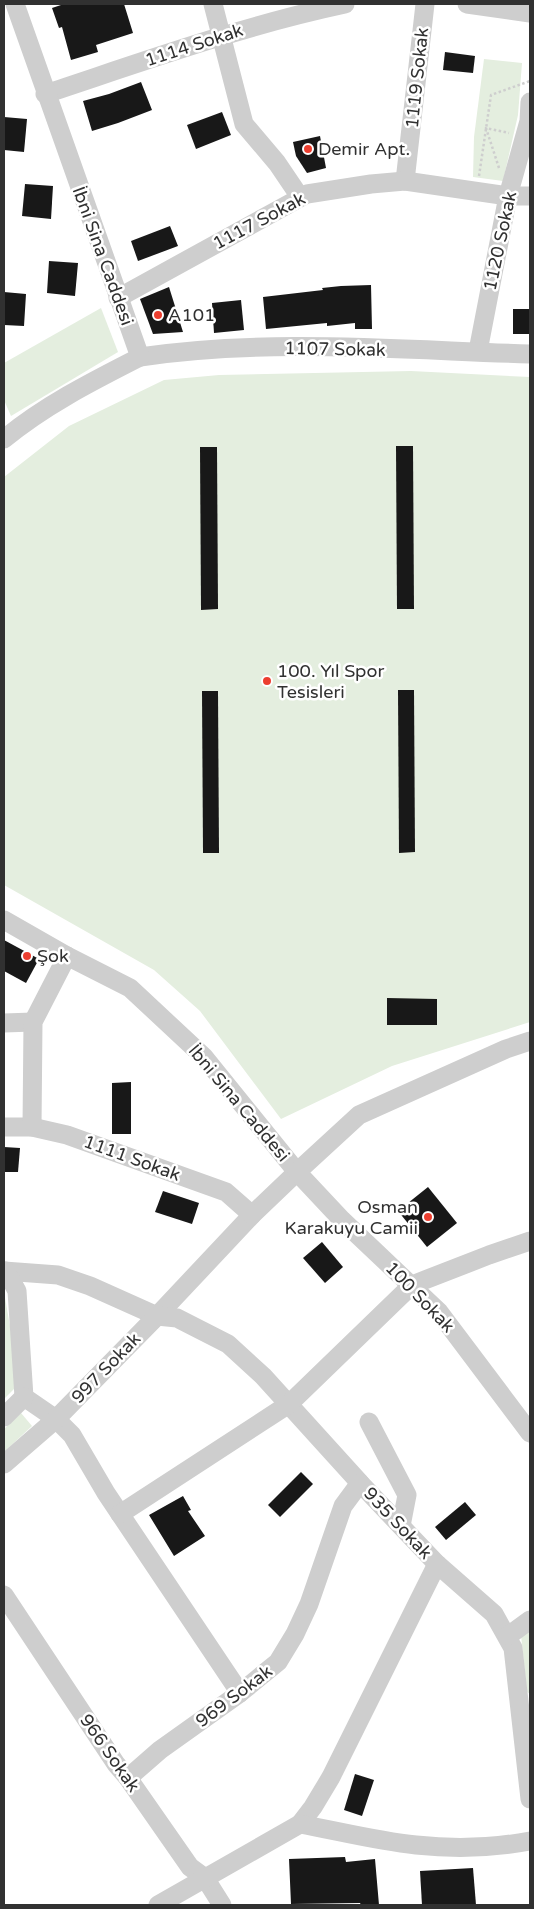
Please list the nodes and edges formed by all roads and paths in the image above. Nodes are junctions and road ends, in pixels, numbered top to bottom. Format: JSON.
{"nodes":[{"id":1,"x":15,"y":4,"type":"edge"},
{"id":2,"x":213,"y":4,"type":"edge"},
{"id":3,"x":345,"y":4,"type":"edge"},
{"id":4,"x":425,"y":4,"type":"edge"},
{"id":5,"x":467,"y":4,"type":"edge"},
{"id":6,"x":530,"y":13,"type":"edge"},
{"id":7,"x":222,"y":35,"type":"junction"},
{"id":8,"x":530,"y":81,"type":"edge"},
{"id":9,"x":46,"y":94,"type":"junction"},
{"id":10,"x":530,"y":102,"type":"edge"},
{"id":11,"x":486,"y":128,"type":"junction"},
{"id":12,"x":525,"y":136,"type":"junction"},
{"id":13,"x":500,"y":171,"type":"dead end"},
{"id":14,"x":405,"y":181,"type":"junction"},
{"id":15,"x":477,"y":192,"type":"junction"},
{"id":16,"x":508,"y":196,"type":"junction"},
{"id":17,"x":530,"y":196,"type":"edge"},
{"id":18,"x":300,"y":197,"type":"junction"},
{"id":19,"x":118,"y":298,"type":"junction"},
{"id":20,"x":478,"y":352,"type":"junction"},
{"id":21,"x":530,"y":354,"type":"edge"},
{"id":22,"x":140,"y":357,"type":"junction"},
{"id":23,"x":4,"y":437,"type":"edge"},
{"id":24,"x":4,"y":920,"type":"edge"},
{"id":25,"x":67,"y":956,"type":"junction"},
{"id":26,"x":33,"y":1022,"type":"junction"},
{"id":27,"x":4,"y":1023,"type":"edge"},
{"id":28,"x":530,"y":1041,"type":"edge"},
{"id":29,"x":4,"y":1127,"type":"edge"},
{"id":30,"x":32,"y":1127,"type":"junction"},
{"id":31,"x":297,"y":1172,"type":"junction"},
{"id":32,"x":252,"y":1214,"type":"junction"},
{"id":33,"x":530,"y":1241,"type":"edge"},
{"id":34,"x":5,"y":1271,"type":"edge"},
{"id":35,"x":412,"y":1285,"type":"junction"},
{"id":36,"x":156,"y":1316,"type":"junction"},
{"id":37,"x":24,"y":1397,"type":"junction"},
{"id":38,"x":288,"y":1404,"type":"junction"},
{"id":39,"x":4,"y":1417,"type":"edge"},
{"id":40,"x":56,"y":1419,"type":"junction"},
{"id":41,"x":369,"y":1422,"type":"dead end"},
{"id":42,"x":530,"y":1433,"type":"edge"},
{"id":43,"x":4,"y":1464,"type":"edge"},
{"id":44,"x":360,"y":1483,"type":"junction"},
{"id":45,"x":120,"y":1514,"type":"junction"},
{"id":46,"x":401,"y":1526,"type":"junction"},
{"id":47,"x":436,"y":1564,"type":"junction"},
{"id":48,"x":4,"y":1595,"type":"edge"},
{"id":49,"x":530,"y":1620,"type":"edge"},
{"id":50,"x":508,"y":1636,"type":"junction"},
{"id":51,"x":240,"y":1693,"type":"junction"},
{"id":52,"x":525,"y":1704,"type":"edge"},
{"id":53,"x":128,"y":1778,"type":"junction"},
{"id":54,"x":530,"y":1799,"type":"edge"},
{"id":55,"x":300,"y":1824,"type":"junction"},
{"id":56,"x":530,"y":1841,"type":"edge"},
{"id":57,"x":204,"y":1878,"type":"junction"},
{"id":58,"x":158,"y":1905,"type":"edge"},
{"id":59,"x":222,"y":1905,"type":"edge"}],
"edges":[{"from":1,"to":9,"type":"street","name":"İbni Sina Caddesi"},
{"from":2,"to":7,"type":"street"},
{"from":3,"to":7,"type":"street","name":"1114 Sokak"},
{"from":4,"to":14,"type":"street","name":"1119 Sokak"},
{"from":5,"to":6,"type":"street"},
{"from":7,"to":9,"type":"street","name":"1114 Sokak"},
{"from":7,"to":18,"type":"street"},
{"from":8,"to":11,"type":"path"},
{"from":9,"to":19,"type":"street","name":"İbni Sina Caddesi"},
{"from":10,"to":12,"type":"street","name":"1120 Sokak"},
{"from":11,"to":12,"type":"path"},
{"from":11,"to":13,"type":"path"},
{"from":11,"to":15,"type":"path"},
{"from":12,"to":16,"type":"street","name":"1120 Sokak"},
{"from":14,"to":15,"type":"street","name":"1117 Sokak"},
{"from":14,"to":18,"type":"street","name":"1117 Sokak"},
{"from":15,"to":16,"type":"street","name":"1117 Sokak"},
{"from":16,"to":17,"type":"street","name":"1117 Sokak"},
{"from":16,"to":20,"type":"street","name":"1120 Sokak"},
{"from":18,"to":19,"type":"street","name":"1117 Sokak"},
{"from":19,"to":22,"type":"street","name":"İbni Sina Caddesi"},
{"from":20,"to":21,"type":"street","name":"1107 Sokak"},
{"from":20,"to":22,"type":"street","name":"1107 Sokak"},
{"from":22,"to":23,"type":"street"},
{"from":24,"to":25,"type":"street","name":"İbni Sina Caddesi"},
{"from":25,"to":26,"type":"street"},
{"from":25,"to":31,"type":"street","name":"İbni Sina Caddesi"},
{"from":26,"to":27,"type":"street"},
{"from":26,"to":30,"type":"street"},
{"from":28,"to":31,"type":"street"},
{"from":29,"to":30,"type":"street","name":"1111 Sokak"},
{"from":30,"to":32,"type":"street","name":"1111 Sokak"},
{"from":31,"to":32,"type":"street","name":"İbni Sina Caddesi"},
{"from":31,"to":35,"type":"street","name":"100 Sokak"},
{"from":32,"to":36,"type":"street","name":"İbni Sina Caddesi"},
{"from":33,"to":35,"type":"street"},
{"from":34,"to":36,"type":"street"},
{"from":34,"to":37,"type":"street"},
{"from":35,"to":38,"type":"street"},
{"from":35,"to":42,"type":"street","name":"100 Sokak"},
{"from":36,"to":38,"type":"street","name":"935 Sokak"},
{"from":36,"to":40,"type":"street","name":"997 Sokak"},
{"from":37,"to":39,"type":"street"},
{"from":37,"to":40,"type":"street"},
{"from":38,"to":44,"type":"street","name":"935 Sokak"},
{"from":38,"to":45,"type":"street"},
{"from":40,"to":43,"type":"street","name":"997 Sokak"},
{"from":40,"to":45,"type":"street"},
{"from":41,"to":46,"type":"street"},
{"from":44,"to":46,"type":"street","name":"935 Sokak"},
{"from":44,"to":51,"type":"street","name":"969 Sokak"},
{"from":45,"to":51,"type":"street"},
{"from":46,"to":47,"type":"street","name":"935 Sokak"},
{"from":47,"to":50,"type":"street","name":"935 Sokak"},
{"from":47,"to":55,"type":"street"},
{"from":48,"to":53,"type":"street","name":"966 Sokak"},
{"from":49,"to":50,"type":"street"},
{"from":50,"to":52,"type":"street","name":"935 Sokak"},
{"from":51,"to":53,"type":"street","name":"969 Sokak"},
{"from":52,"to":54,"type":"street","name":"935 Sokak"},
{"from":53,"to":57,"type":"street","name":"966 Sokak"},
{"from":55,"to":56,"type":"street"},
{"from":55,"to":57,"type":"street"},
{"from":57,"to":58,"type":"street"},
{"from":57,"to":59,"type":"street","name":"966 Sokak"}]}
